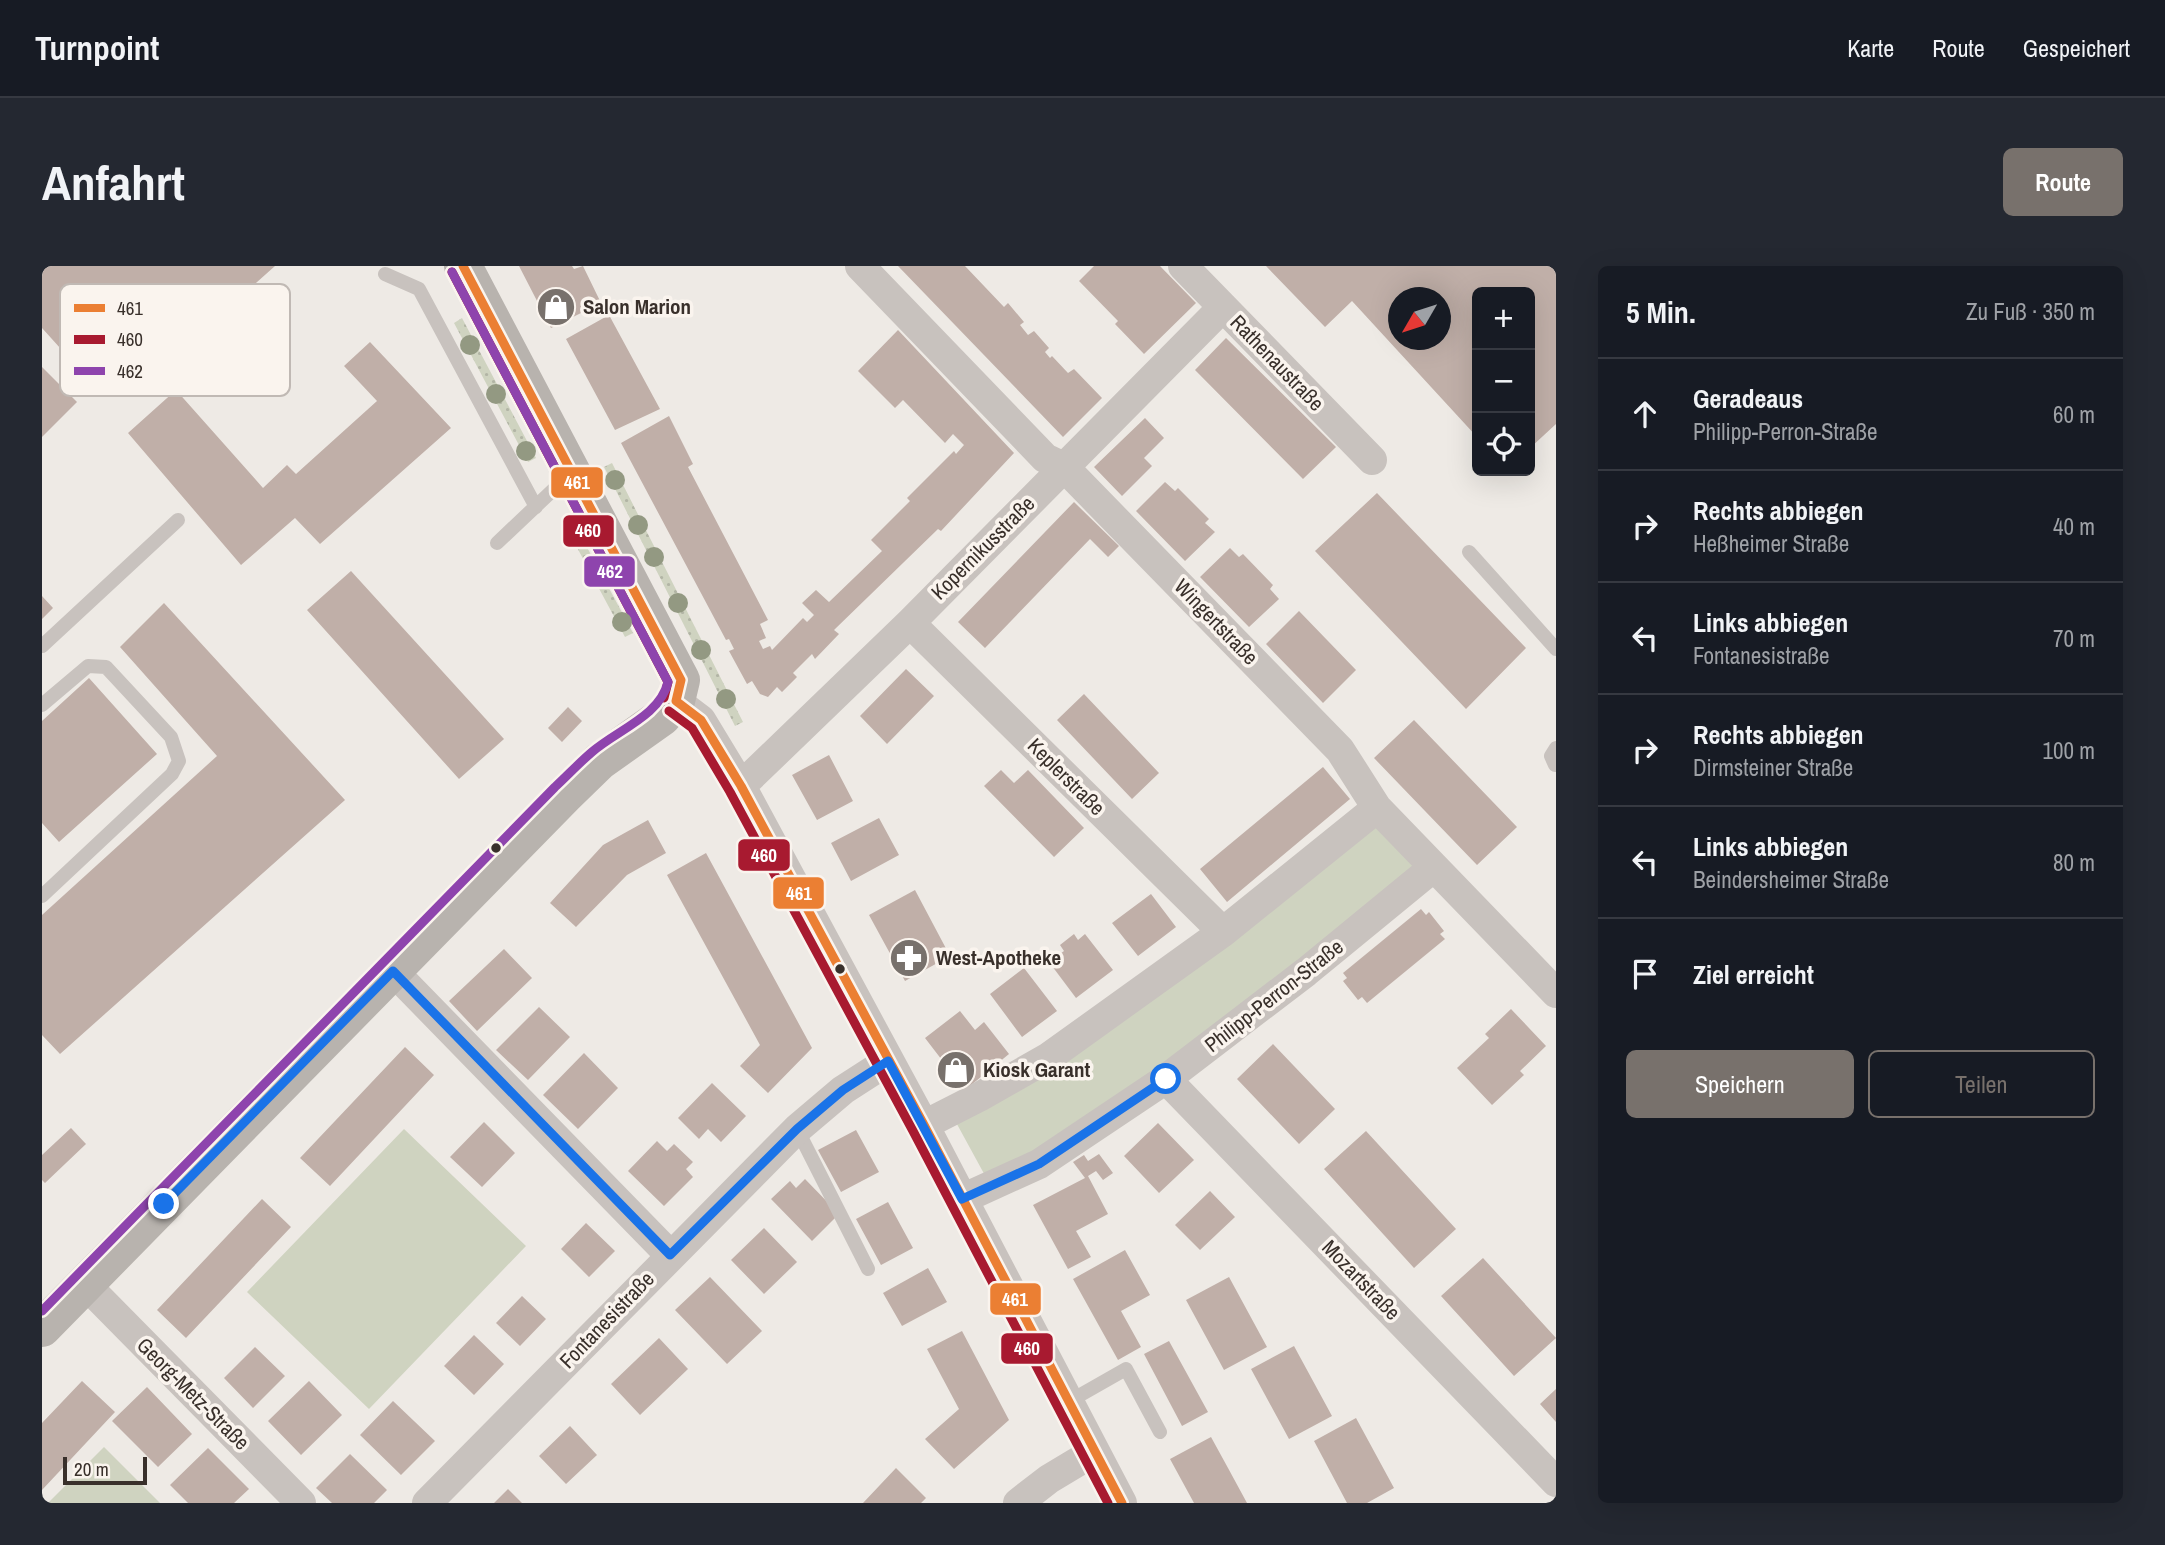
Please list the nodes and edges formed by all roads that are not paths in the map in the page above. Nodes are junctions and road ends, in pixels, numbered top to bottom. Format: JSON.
{"nodes":[{"id":1,"x":463,"y":266,"type":"edge"},
{"id":2,"x":860,"y":266,"type":"edge"},
{"id":3,"x":1182,"y":266,"type":"edge"},
{"id":4,"x":385,"y":274,"type":"dead end"},
{"id":5,"x":1223,"y":307,"type":"junction"},
{"id":6,"x":1372,"y":460,"type":"dead end"},
{"id":7,"x":1064,"y":467,"type":"junction"},
{"id":8,"x":572,"y":472,"type":"junction"},
{"id":9,"x":536,"y":507,"type":"junction"},
{"id":10,"x":178,"y":520,"type":"dead end"},
{"id":11,"x":497,"y":543,"type":"dead end"},
{"id":12,"x":1469,"y":552,"type":"dead end"},
{"id":13,"x":910,"y":623,"type":"junction"},
{"id":14,"x":42,"y":646,"type":"edge"},
{"id":15,"x":1556,"y":649,"type":"edge"},
{"id":16,"x":676,"y":701,"type":"junction"},
{"id":17,"x":42,"y":705,"type":"edge"},
{"id":18,"x":1556,"y":748,"type":"edge"},
{"id":19,"x":1555,"y":765,"type":"edge"},
{"id":20,"x":741,"y":786,"type":"junction"},
{"id":21,"x":1377,"y":808,"type":"junction"},
{"id":22,"x":1434,"y":867,"type":"junction"},
{"id":23,"x":42,"y":896,"type":"edge"},
{"id":24,"x":1223,"y":932,"type":"junction"},
{"id":25,"x":393,"y":971,"type":"junction"},
{"id":26,"x":1556,"y":993,"type":"edge"},
{"id":27,"x":888,"y":1061,"type":"junction"},
{"id":28,"x":1166,"y":1079,"type":"junction"},
{"id":29,"x":923,"y":1125,"type":"junction"},
{"id":30,"x":797,"y":1129,"type":"junction"},
{"id":31,"x":962,"y":1199,"type":"junction"},
{"id":32,"x":670,"y":1255,"type":"junction"},
{"id":33,"x":868,"y":1269,"type":"dead end"},
{"id":34,"x":86,"y":1285,"type":"junction"},
{"id":35,"x":42,"y":1328,"type":"edge"},
{"id":36,"x":1068,"y":1402,"type":"junction"},
{"id":37,"x":1160,"y":1432,"type":"dead end"},
{"id":38,"x":1094,"y":1452,"type":"junction"},
{"id":39,"x":1556,"y":1482,"type":"edge"},
{"id":40,"x":301,"y":1503,"type":"edge"},
{"id":41,"x":427,"y":1503,"type":"edge"},
{"id":42,"x":1018,"y":1503,"type":"edge"},
{"id":43,"x":1122,"y":1503,"type":"edge"}],
"edges":[{"from":1,"to":8,"type":"street"},
{"from":2,"to":7,"type":"street","name":"Wingertstraße"},
{"from":3,"to":5,"type":"street","name":"Rathenaustraße"},
{"from":4,"to":9,"type":"lane"},
{"from":5,"to":6,"type":"street","name":"Rathenaustraße"},
{"from":5,"to":7,"type":"street","name":"Kopernikusstraße"},
{"from":7,"to":13,"type":"street","name":"Kopernikusstraße"},
{"from":7,"to":21,"type":"street","name":"Wingertstraße"},
{"from":8,"to":9,"type":"lane"},
{"from":8,"to":16,"type":"street"},
{"from":9,"to":11,"type":"lane"},
{"from":10,"to":14,"type":"lane"},
{"from":12,"to":15,"type":"lane"},
{"from":13,"to":20,"type":"street","name":"Kopernikusstraße"},
{"from":13,"to":24,"type":"street","name":"Keplerstraße"},
{"from":16,"to":20,"type":"street"},
{"from":16,"to":25,"type":"street"},
{"from":17,"to":23,"type":"lane"},
{"from":18,"to":19,"type":"lane"},
{"from":20,"to":27,"type":"street"},
{"from":21,"to":22,"type":"street","name":"Wingertstraße"},
{"from":21,"to":24,"type":"street"},
{"from":22,"to":26,"type":"street","name":"Wingertstraße"},
{"from":22,"to":28,"type":"street","name":"Philipp-Perron-Straße"},
{"from":24,"to":29,"type":"street"},
{"from":25,"to":32,"type":"street"},
{"from":25,"to":34,"type":"street"},
{"from":27,"to":29,"type":"street"},
{"from":27,"to":30,"type":"street","name":"Fontanesistraße"},
{"from":28,"to":31,"type":"street","name":"Philipp-Perron-Straße"},
{"from":28,"to":39,"type":"street","name":"Mozartstraße"},
{"from":29,"to":31,"type":"street"},
{"from":30,"to":32,"type":"street","name":"Fontanesistraße"},
{"from":30,"to":33,"type":"lane"},
{"from":31,"to":36,"type":"street"},
{"from":32,"to":41,"type":"street","name":"Fontanesistraße"},
{"from":34,"to":35,"type":"street"},
{"from":34,"to":40,"type":"street","name":"Georg-Metz-Straße"},
{"from":36,"to":37,"type":"lane"},
{"from":36,"to":38,"type":"street"},
{"from":38,"to":42,"type":"street"},
{"from":38,"to":43,"type":"street"}]}
